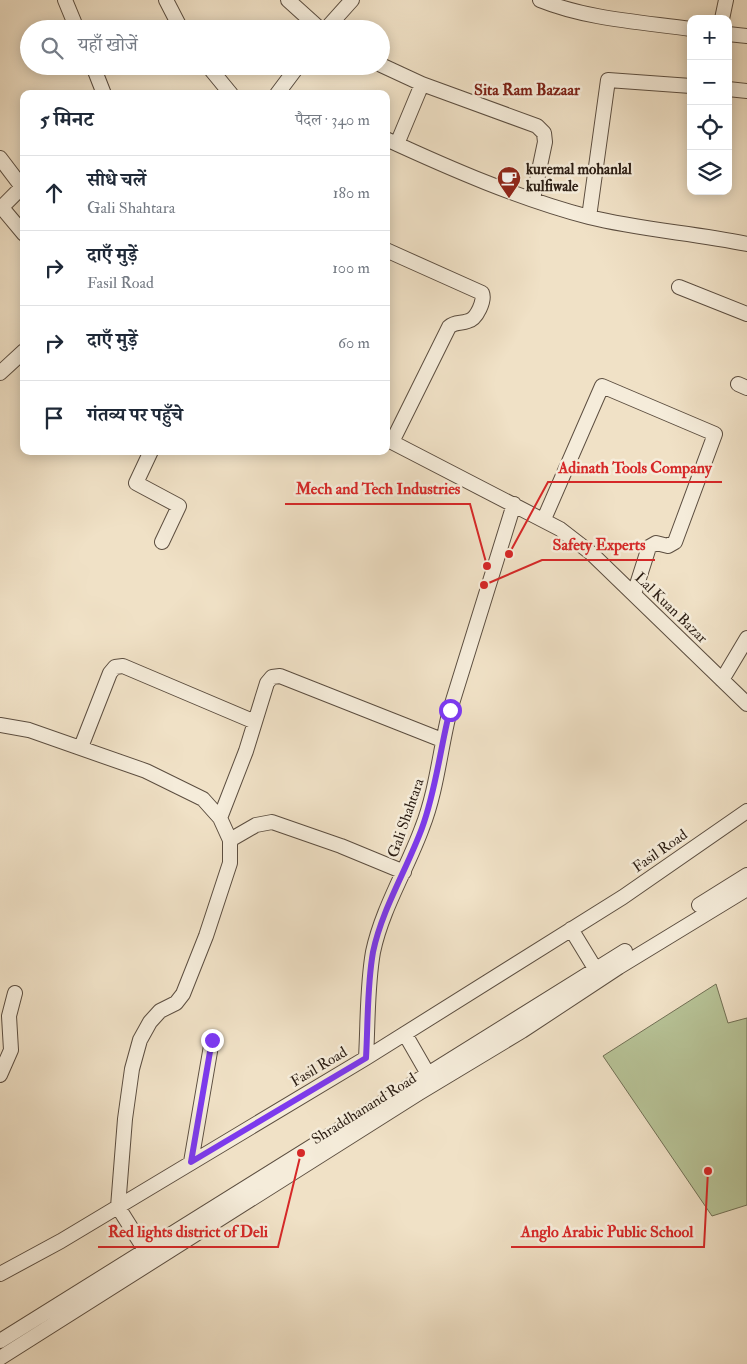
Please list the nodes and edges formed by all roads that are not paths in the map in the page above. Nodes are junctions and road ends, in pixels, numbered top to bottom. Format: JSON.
{"nodes":[{"id":1,"x":65,"y":0,"type":"edge"},
{"id":2,"x":166,"y":0,"type":"edge"},
{"id":3,"x":288,"y":0,"type":"edge"},
{"id":4,"x":352,"y":0,"type":"edge"},
{"id":5,"x":540,"y":0,"type":"edge"},
{"id":6,"x":726,"y":0,"type":"edge"},
{"id":7,"x":723,"y":15,"type":"edge"},
{"id":8,"x":73,"y":20,"type":"edge"},
{"id":9,"x":176,"y":20,"type":"edge"},
{"id":10,"x":310,"y":20,"type":"edge"},
{"id":11,"x":334,"y":20,"type":"edge"},
{"id":12,"x":687,"y":28,"type":"edge"},
{"id":13,"x":732,"y":34,"type":"edge"},
{"id":14,"x":747,"y":36,"type":"edge"},
{"id":15,"x":390,"y":69,"type":"edge"},
{"id":16,"x":97,"y":75,"type":"edge"},
{"id":17,"x":215,"y":75,"type":"edge"},
{"id":18,"x":293,"y":75,"type":"edge"},
{"id":19,"x":422,"y":84,"type":"junction"},
{"id":20,"x":687,"y":86,"type":"edge"},
{"id":21,"x":102,"y":90,"type":"edge"},
{"id":22,"x":228,"y":90,"type":"edge"},
{"id":23,"x":285,"y":90,"type":"edge"},
{"id":24,"x":732,"y":90,"type":"edge"},
{"id":25,"x":747,"y":91,"type":"edge"},
{"id":26,"x":392,"y":141,"type":"edge"},
{"id":27,"x":0,"y":158,"type":"edge"},
{"id":28,"x":20,"y":182,"type":"edge"},
{"id":29,"x":20,"y":189,"type":"edge"},
{"id":30,"x":533,"y":199,"type":"junction"},
{"id":31,"x":589,"y":217,"type":"junction"},
{"id":32,"x":20,"y":229,"type":"edge"},
{"id":33,"x":747,"y":244,"type":"edge"},
{"id":34,"x":390,"y":252,"type":"edge"},
{"id":35,"x":679,"y":287,"type":"dead end"},
{"id":36,"x":747,"y":314,"type":"edge"},
{"id":37,"x":20,"y":355,"type":"edge"},
{"id":38,"x":0,"y":373,"type":"edge"},
{"id":39,"x":390,"y":439,"type":"edge"},
{"id":40,"x":390,"y":442,"type":"edge"},
{"id":41,"x":149,"y":455,"type":"edge"},
{"id":42,"x":514,"y":504,"type":"junction"},
{"id":43,"x":544,"y":519,"type":"junction"},
{"id":44,"x":162,"y":542,"type":"dead end"},
{"id":45,"x":634,"y":594,"type":"junction"},
{"id":46,"x":747,"y":638,"type":"edge"},
{"id":47,"x":722,"y":680,"type":"junction"},
{"id":48,"x":747,"y":704,"type":"edge"},
{"id":49,"x":255,"y":722,"type":"junction"},
{"id":50,"x":0,"y":725,"type":"edge"},
{"id":51,"x":442,"y":740,"type":"junction"},
{"id":52,"x":81,"y":748,"type":"junction"},
{"id":53,"x":747,"y":811,"type":"edge"},
{"id":54,"x":220,"y":818,"type":"junction"},
{"id":55,"x":230,"y":840,"type":"junction"},
{"id":56,"x":404,"y":872,"type":"junction"},
{"id":57,"x":747,"y":875,"type":"edge"},
{"id":58,"x":747,"y":888,"type":"edge"},
{"id":59,"x":571,"y":929,"type":"junction"},
{"id":60,"x":596,"y":970,"type":"junction"},
{"id":61,"x":15,"y":993,"type":"dead end"},
{"id":62,"x":405,"y":1034,"type":"junction"},
{"id":63,"x":212,"y":1040,"type":"dead end"},
{"id":64,"x":366,"y":1058,"type":"junction"},
{"id":65,"x":428,"y":1074,"type":"junction"},
{"id":66,"x":0,"y":1075,"type":"edge"},
{"id":67,"x":191,"y":1162,"type":"junction"},
{"id":68,"x":118,"y":1207,"type":"junction"},
{"id":69,"x":145,"y":1250,"type":"junction"},
{"id":70,"x":0,"y":1274,"type":"edge"},
{"id":71,"x":0,"y":1341,"type":"edge"},
{"id":72,"x":0,"y":1358,"type":"edge"}],
"edges":[{"from":1,"to":8,"type":"street"},
{"from":2,"to":9,"type":"street"},
{"from":3,"to":10,"type":"street"},
{"from":4,"to":11,"type":"street"},
{"from":5,"to":12,"type":"street"},
{"from":6,"to":7,"type":"street"},
{"from":13,"to":14,"type":"street"},
{"from":15,"to":19,"type":"street"},
{"from":16,"to":21,"type":"street"},
{"from":17,"to":22,"type":"street"},
{"from":18,"to":23,"type":"street"},
{"from":19,"to":26,"type":"street"},
{"from":19,"to":30,"type":"street"},
{"from":20,"to":31,"type":"street"},
{"from":24,"to":25,"type":"street"},
{"from":26,"to":30,"type":"street"},
{"from":27,"to":28,"type":"street"},
{"from":29,"to":32,"type":"street"},
{"from":30,"to":31,"type":"street"},
{"from":31,"to":33,"type":"street"},
{"from":34,"to":39,"type":"street"},
{"from":35,"to":36,"type":"street"},
{"from":37,"to":38,"type":"street"},
{"from":40,"to":42,"type":"street","name":"Lal Kuan Bazar"},
{"from":41,"to":44,"type":"street"},
{"from":42,"to":43,"type":"street","name":"Lal Kuan Bazar"},
{"from":42,"to":51,"type":"street","name":"Gali Shahtara"},
{"from":43,"to":45,"type":"street","name":"Lal Kuan Bazar"},
{"from":43,"to":45,"type":"street"},
{"from":45,"to":47,"type":"street","name":"Lal Kuan Bazar"},
{"from":46,"to":47,"type":"street"},
{"from":47,"to":48,"type":"street","name":"Lal Kuan Bazar"},
{"from":49,"to":51,"type":"street"},
{"from":49,"to":52,"type":"street"},
{"from":49,"to":54,"type":"street"},
{"from":50,"to":52,"type":"street"},
{"from":51,"to":56,"type":"street","name":"Gali Shahtara"},
{"from":52,"to":54,"type":"street"},
{"from":53,"to":59,"type":"street","name":"Fasil Road"},
{"from":54,"to":55,"type":"street"},
{"from":55,"to":56,"type":"street"},
{"from":55,"to":68,"type":"street"},
{"from":56,"to":64,"type":"street","name":"Gali Shahtara"},
{"from":57,"to":60,"type":"street","name":"Shraddhanand Road"},
{"from":58,"to":72,"type":"street","name":"Shraddhanand Road"},
{"from":59,"to":60,"type":"street"},
{"from":59,"to":62,"type":"street","name":"Fasil Road"},
{"from":60,"to":65,"type":"street","name":"Shraddhanand Road"},
{"from":61,"to":66,"type":"street"},
{"from":62,"to":64,"type":"street","name":"Fasil Road"},
{"from":62,"to":65,"type":"street"},
{"from":63,"to":67,"type":"street"},
{"from":64,"to":67,"type":"street","name":"Fasil Road"},
{"from":65,"to":69,"type":"street","name":"Shraddhanand Road"},
{"from":67,"to":68,"type":"street","name":"Fasil Road"},
{"from":68,"to":69,"type":"street"},
{"from":68,"to":70,"type":"street","name":"Fasil Road"},
{"from":69,"to":71,"type":"street","name":"Shraddhanand Road"}]}
